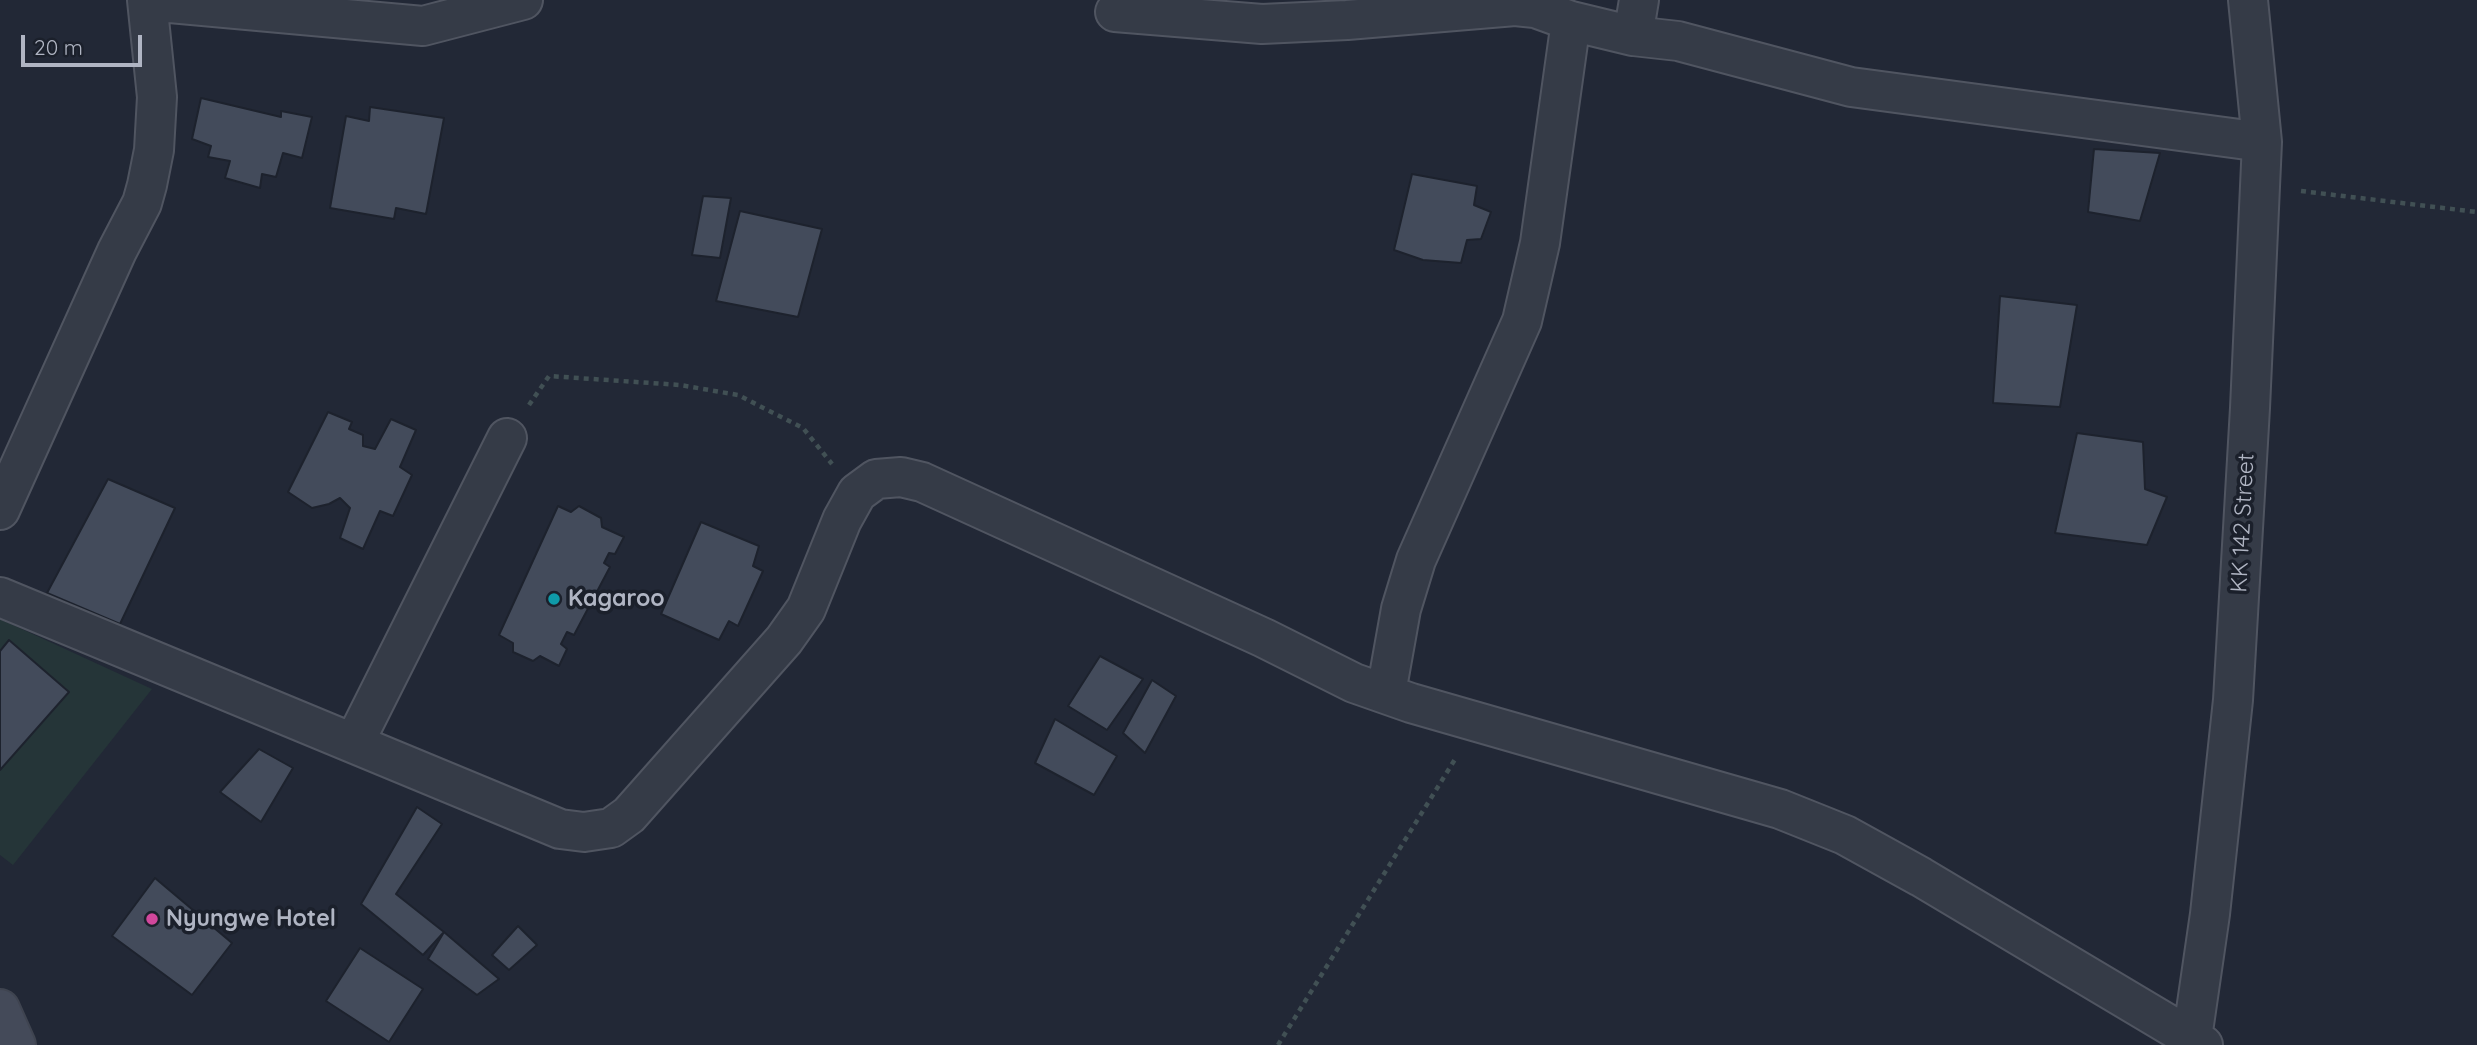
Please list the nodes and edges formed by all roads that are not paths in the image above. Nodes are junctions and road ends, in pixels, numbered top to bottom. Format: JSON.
{"nodes":[{"id":1,"x":523,"y":0,"type":"edge"},
{"id":2,"x":2248,"y":0,"type":"edge"},
{"id":3,"x":148,"y":1,"type":"edge"},
{"id":4,"x":1115,"y":12,"type":"dead end"},
{"id":5,"x":1636,"y":18,"type":"edge"},
{"id":6,"x":1571,"y":20,"type":"junction"},
{"id":7,"x":2262,"y":142,"type":"junction"},
{"id":8,"x":507,"y":438,"type":"road end"},
{"id":9,"x":0,"y":510,"type":"edge"},
{"id":10,"x":0,"y":597,"type":"edge"},
{"id":11,"x":1386,"y":693,"type":"junction"},
{"id":12,"x":354,"y":743,"type":"junction"},
{"id":13,"x":0,"y":1009,"type":"edge"},
{"id":14,"x":2195,"y":1043,"type":"edge"},
{"id":15,"x":16,"y":1045,"type":"edge"}],
"edges":[{"from":1,"to":3,"type":"street"},
{"from":2,"to":7,"type":"street","name":"KK 142 Street"},
{"from":3,"to":9,"type":"street"},
{"from":4,"to":6,"type":"street"},
{"from":5,"to":6,"type":"street"},
{"from":5,"to":7,"type":"street"},
{"from":6,"to":11,"type":"street"},
{"from":7,"to":14,"type":"street","name":"KK 142 Street"},
{"from":8,"to":12,"type":"street"},
{"from":10,"to":12,"type":"street"},
{"from":11,"to":12,"type":"street"},
{"from":11,"to":14,"type":"street"},
{"from":13,"to":15,"type":"main road"}]}
